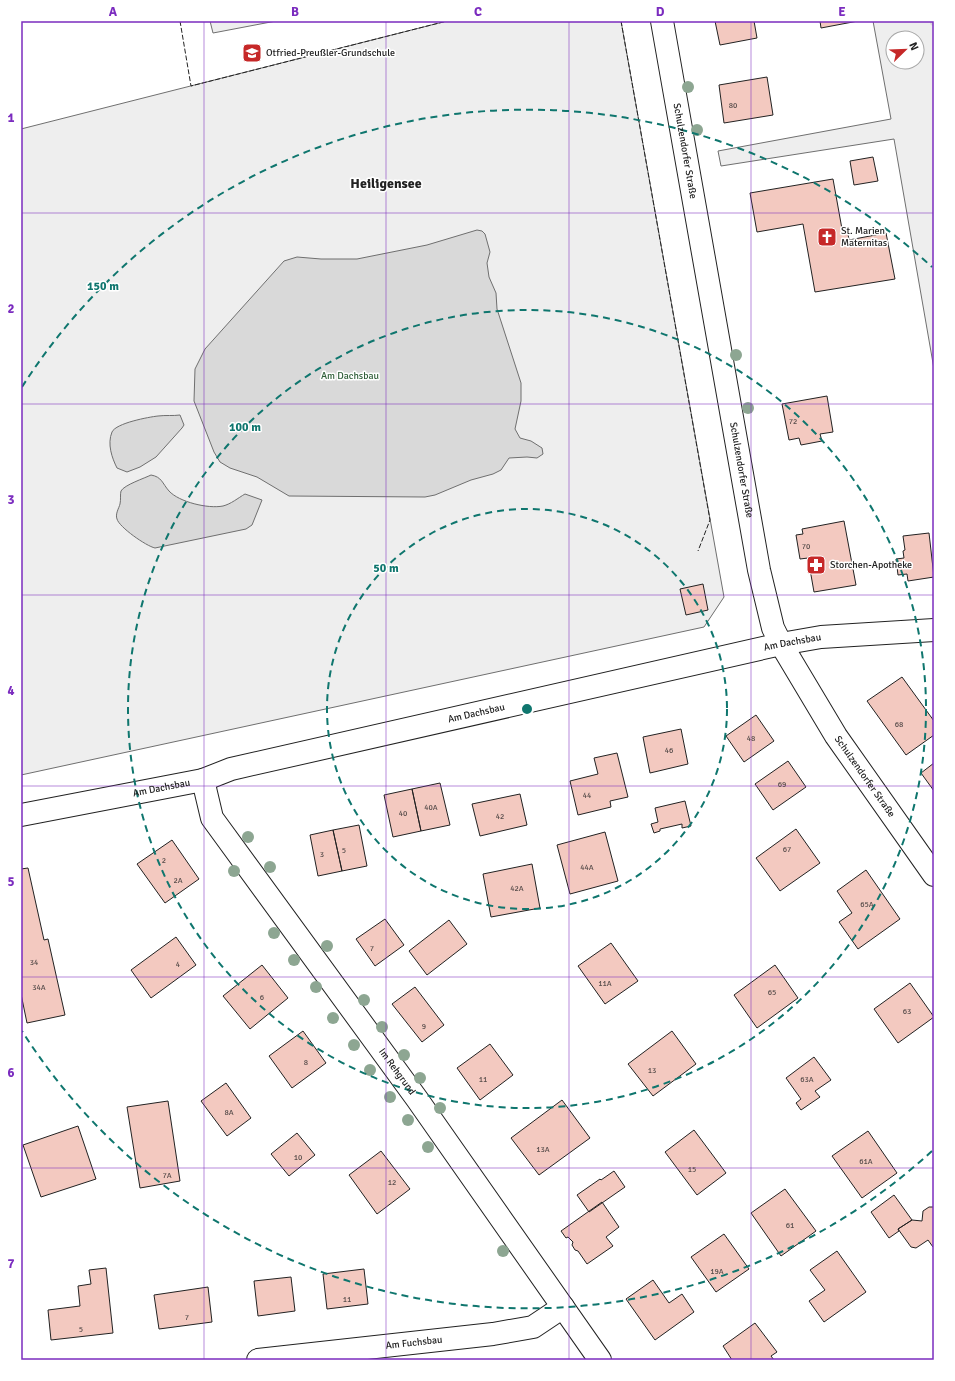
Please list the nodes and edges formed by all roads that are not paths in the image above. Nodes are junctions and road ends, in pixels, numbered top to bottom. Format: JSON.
{"nodes":[{"id":1,"x":662,"y":21,"type":"edge"},
{"id":2,"x":934,"y":630,"type":"edge"},
{"id":3,"x":781,"y":644,"type":"junction"},
{"id":4,"x":202,"y":780,"type":"junction"},
{"id":5,"x":21,"y":815,"type":"edge"},
{"id":6,"x":934,"y":875,"type":"edge"},
{"id":7,"x":563,"y":1307,"type":"junction"},
{"id":8,"x":258,"y":1360,"type":"edge"},
{"id":9,"x":600,"y":1360,"type":"edge"}],
"edges":[{"from":1,"to":3,"type":"street","name":"Schulzendorfer Straße"},
{"from":2,"to":3,"type":"street","name":"Am Dachsbau"},
{"from":3,"to":4,"type":"street","name":"Am Dachsbau"},
{"from":3,"to":6,"type":"street","name":"Schulzendorfer Straße"},
{"from":4,"to":5,"type":"street","name":"Am Dachsbau"},
{"from":4,"to":7,"type":"street","name":"Im Rehgrund"},
{"from":7,"to":8,"type":"street","name":"Am Fuchsbau"},
{"from":7,"to":9,"type":"street","name":"Im Rehgrund"}]}
